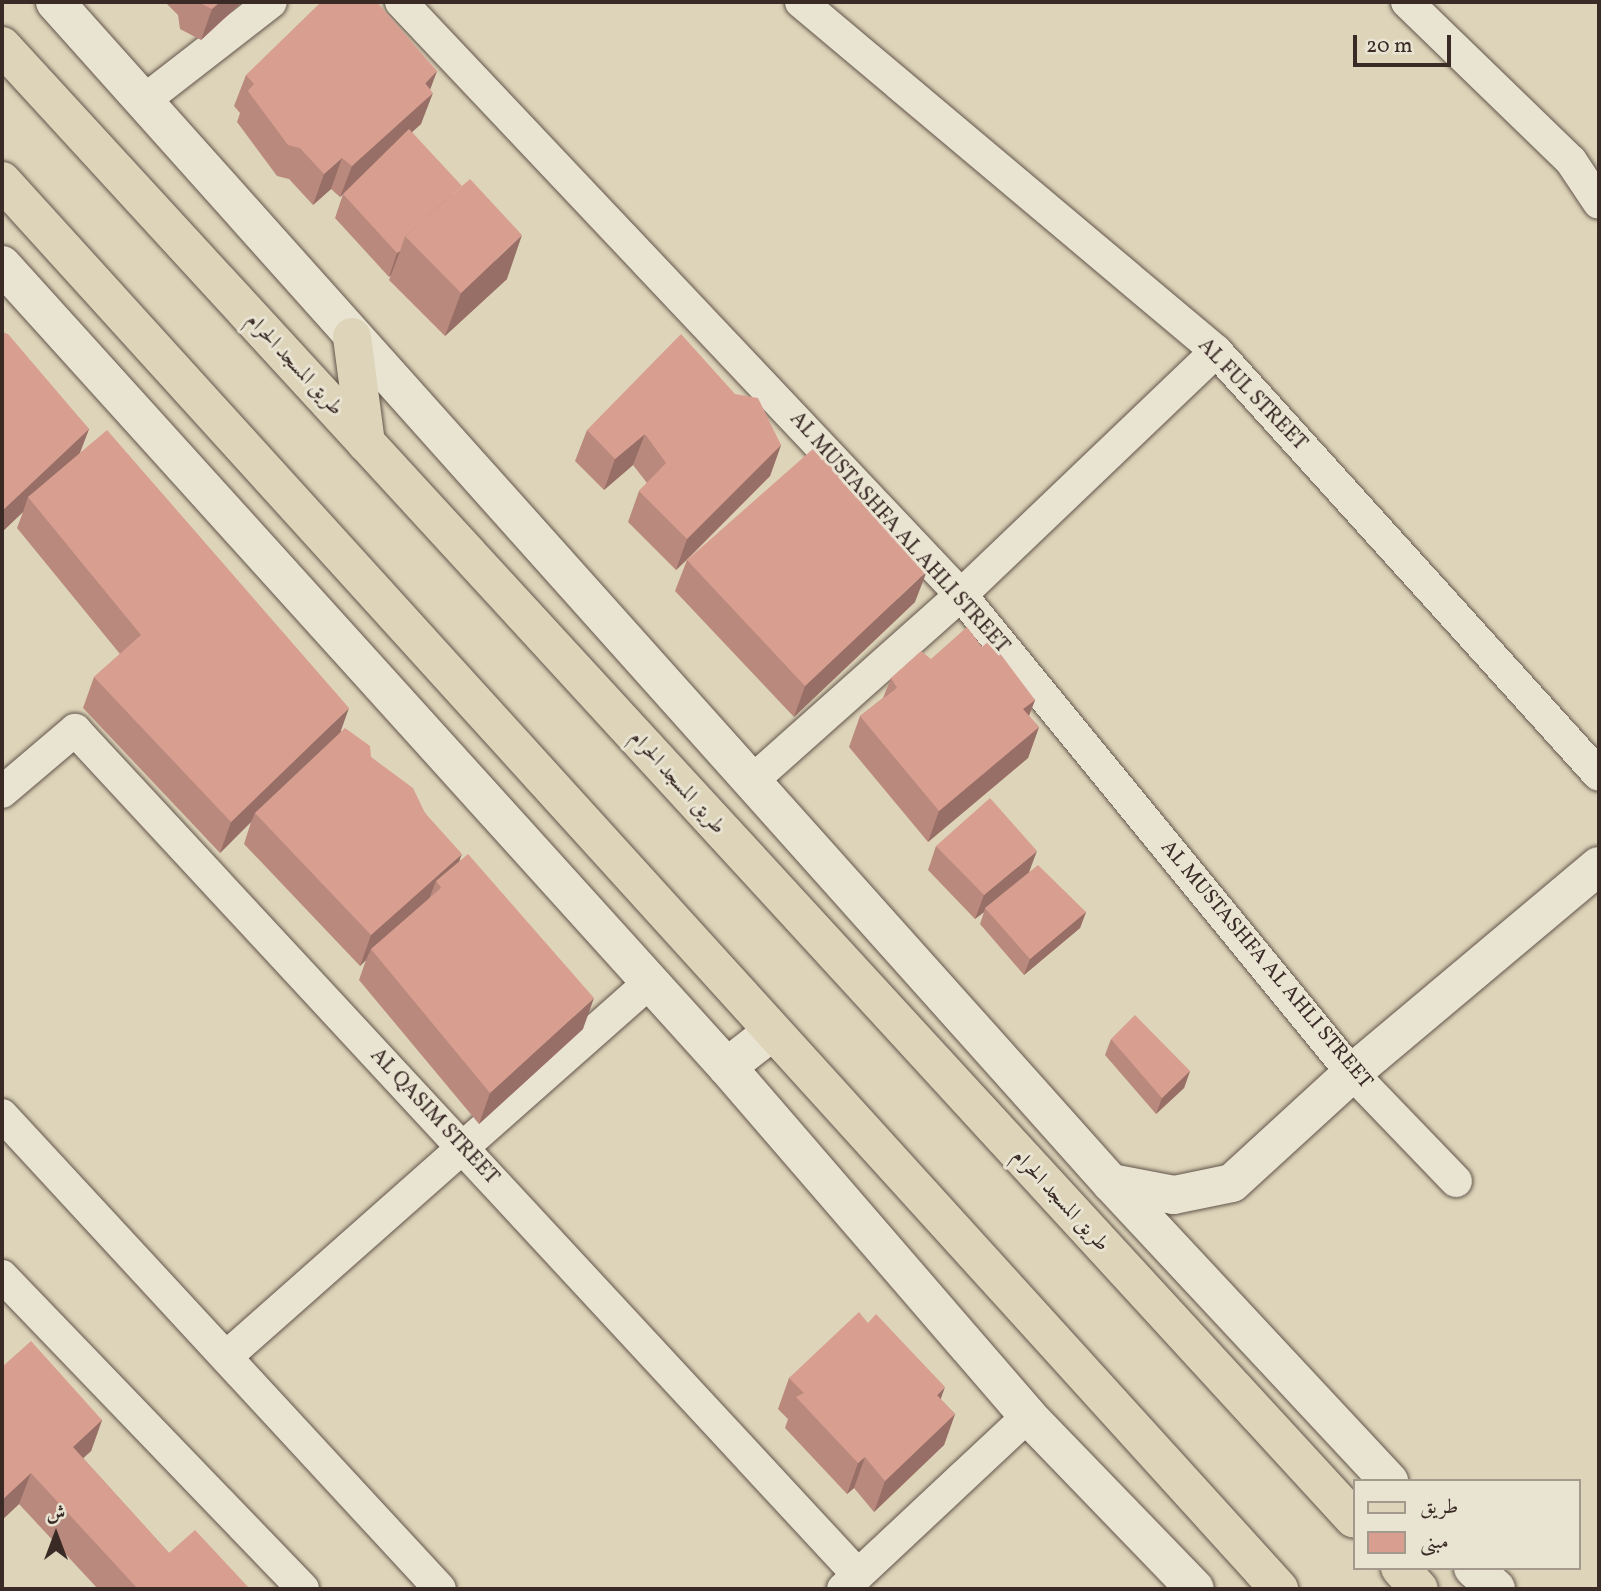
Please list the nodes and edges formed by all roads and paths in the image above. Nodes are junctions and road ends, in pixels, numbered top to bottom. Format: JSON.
{"nodes":[{"id":1,"x":55,"y":2,"type":"edge"},
{"id":2,"x":271,"y":2,"type":"edge"},
{"id":3,"x":401,"y":2,"type":"edge"},
{"id":4,"x":801,"y":2,"type":"edge"},
{"id":5,"x":1407,"y":2,"type":"edge"},
{"id":6,"x":2,"y":46,"type":"edge"},
{"id":7,"x":2,"y":85,"type":"edge"},
{"id":8,"x":146,"y":99,"type":"junction"},
{"id":9,"x":119,"y":174,"type":"junction"},
{"id":10,"x":2,"y":181,"type":"edge"},
{"id":11,"x":1599,"y":203,"type":"edge"},
{"id":12,"x":2,"y":265,"type":"edge"},
{"id":13,"x":352,"y":337,"type":"junction"},
{"id":14,"x":1216,"y":351,"type":"junction"},
{"id":15,"x":366,"y":443,"type":"junction"},
{"id":16,"x":961,"y":596,"type":"junction"},
{"id":17,"x":1599,"y":775,"type":"edge"},
{"id":18,"x":752,"y":781,"type":"junction"},
{"id":19,"x":2,"y":792,"type":"edge"},
{"id":20,"x":1599,"y":866,"type":"edge"},
{"id":21,"x":650,"y":982,"type":"junction"},
{"id":22,"x":773,"y":1031,"type":"junction"},
{"id":23,"x":727,"y":1067,"type":"junction"},
{"id":24,"x":1352,"y":1073,"type":"junction"},
{"id":25,"x":2,"y":1115,"type":"edge"},
{"id":26,"x":462,"y":1147,"type":"junction"},
{"id":27,"x":1456,"y":1181,"type":"dead end"},
{"id":28,"x":1111,"y":1183,"type":"junction"},
{"id":29,"x":2,"y":1276,"type":"edge"},
{"id":30,"x":226,"y":1357,"type":"junction"},
{"id":31,"x":1028,"y":1416,"type":"junction"},
{"id":32,"x":1387,"y":1479,"type":"edge"},
{"id":33,"x":1352,"y":1517,"type":"edge"},
{"id":34,"x":1402,"y":1570,"type":"edge"},
{"id":35,"x":1475,"y":1570,"type":"edge"},
{"id":36,"x":850,"y":1582,"type":"edge"},
{"id":37,"x":303,"y":1589,"type":"edge"},
{"id":38,"x":440,"y":1589,"type":"edge"},
{"id":39,"x":1195,"y":1589,"type":"edge"},
{"id":40,"x":1279,"y":1589,"type":"edge"},
{"id":41,"x":1419,"y":1589,"type":"edge"},
{"id":42,"x":1496,"y":1589,"type":"edge"}],
"edges":[{"from":1,"to":8,"type":"street"},
{"from":2,"to":8,"type":"street"},
{"from":3,"to":16,"type":"street","name":"AL MUSTASHFA AL AHLI STREET"},
{"from":4,"to":14,"type":"street","name":"AL FUL STREET"},
{"from":5,"to":11,"type":"street"},
{"from":6,"to":9,"type":"main road","name":"طريق المسجد الحرام"},
{"from":7,"to":9,"type":"main road"},
{"from":8,"to":13,"type":"street"},
{"from":9,"to":15,"type":"main road","name":"طريق المسجد الحرام"},
{"from":10,"to":22,"type":"main road"},
{"from":12,"to":21,"type":"street"},
{"from":13,"to":15,"type":"main road"},
{"from":13,"to":18,"type":"street"},
{"from":14,"to":16,"type":"street"},
{"from":14,"to":17,"type":"street","name":"AL FUL STREET"},
{"from":15,"to":33,"type":"main road","name":"طريق المسجد الحرام"},
{"from":16,"to":18,"type":"street"},
{"from":16,"to":24,"type":"street","name":"AL MUSTASHFA AL AHLI STREET"},
{"from":18,"to":28,"type":"street"},
{"from":19,"to":26,"type":"street","name":"AL QASIM STREET"},
{"from":20,"to":24,"type":"street"},
{"from":21,"to":23,"type":"street"},
{"from":21,"to":26,"type":"street"},
{"from":22,"to":23,"type":"street"},
{"from":22,"to":40,"type":"main road"},
{"from":23,"to":31,"type":"street"},
{"from":24,"to":27,"type":"street","name":"AL MUSTASHFA AL AHLI STREET"},
{"from":24,"to":28,"type":"street"},
{"from":25,"to":30,"type":"street"},
{"from":26,"to":30,"type":"street"},
{"from":26,"to":36,"type":"street","name":"AL QASIM STREET"},
{"from":28,"to":32,"type":"street"},
{"from":29,"to":37,"type":"street"},
{"from":30,"to":38,"type":"street"},
{"from":31,"to":36,"type":"street"},
{"from":31,"to":39,"type":"street"},
{"from":34,"to":41,"type":"main road"},
{"from":35,"to":42,"type":"street"}]}
